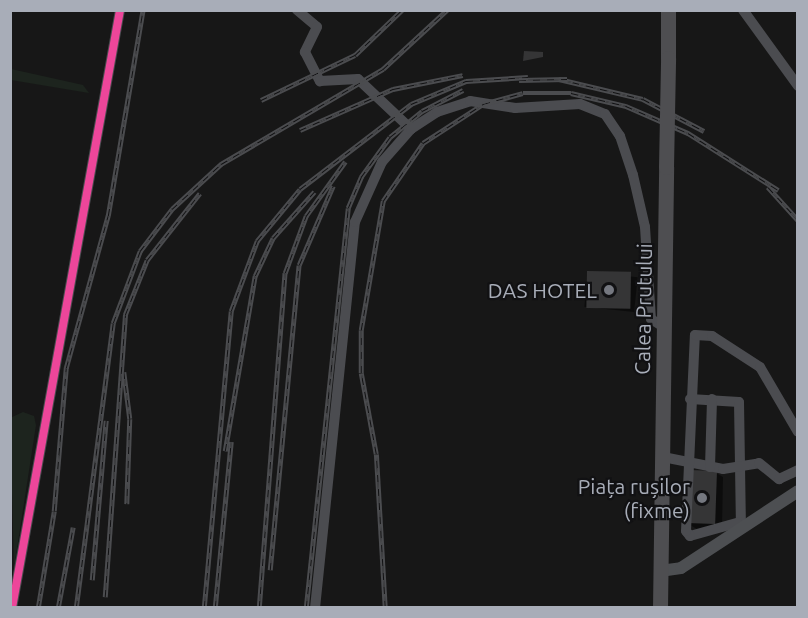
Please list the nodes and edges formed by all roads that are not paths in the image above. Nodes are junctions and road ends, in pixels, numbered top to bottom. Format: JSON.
{"nodes":[{"id":1,"x":120,"y":10,"type":"edge"},
{"id":2,"x":297,"y":10,"type":"edge"},
{"id":3,"x":668,"y":10,"type":"edge"},
{"id":4,"x":743,"y":10,"type":"edge"},
{"id":5,"x":798,"y":86,"type":"edge"},
{"id":6,"x":411,"y":129,"type":"junction"},
{"id":7,"x":664,"y":327,"type":"junction"},
{"id":8,"x":690,"y":399,"type":"junction"},
{"id":9,"x":712,"y":399,"type":"junction"},
{"id":10,"x":798,"y":432,"type":"edge"},
{"id":11,"x":663,"y":457,"type":"junction"},
{"id":12,"x":688,"y":463,"type":"junction"},
{"id":13,"x":710,"y":467,"type":"junction"},
{"id":14,"x":739,"y":467,"type":"junction"},
{"id":15,"x":798,"y":470,"type":"edge"},
{"id":16,"x":798,"y":491,"type":"edge"},
{"id":17,"x":740,"y":526,"type":"junction"},
{"id":18,"x":660,"y":571,"type":"junction"},
{"id":19,"x":660,"y":607,"type":"edge"},
{"id":20,"x":12,"y":608,"type":"edge"},
{"id":21,"x":315,"y":608,"type":"edge"}],
"edges":[{"from":1,"to":20,"type":"street"},
{"from":2,"to":6,"type":"street"},
{"from":3,"to":7,"type":"highway","name":"Calea Prutului","bridge":true},
{"from":4,"to":5,"type":"street"},
{"from":6,"to":7,"type":"street"},
{"from":6,"to":21,"type":"street"},
{"from":7,"to":11,"type":"highway","name":"Calea Prutului"},
{"from":8,"to":9,"type":"street"},
{"from":8,"to":10,"type":"street"},
{"from":8,"to":12,"type":"street"},
{"from":9,"to":13,"type":"street"},
{"from":9,"to":14,"type":"street"},
{"from":11,"to":12,"type":"street"},
{"from":11,"to":18,"type":"highway","name":"Calea Prutului"},
{"from":12,"to":13,"type":"street"},
{"from":12,"to":17,"type":"street"},
{"from":13,"to":14,"type":"street"},
{"from":14,"to":15,"type":"street"},
{"from":14,"to":17,"type":"street"},
{"from":16,"to":17,"type":"main road"},
{"from":17,"to":18,"type":"main road"},
{"from":18,"to":19,"type":"highway","name":"Calea Prutului"}]}
